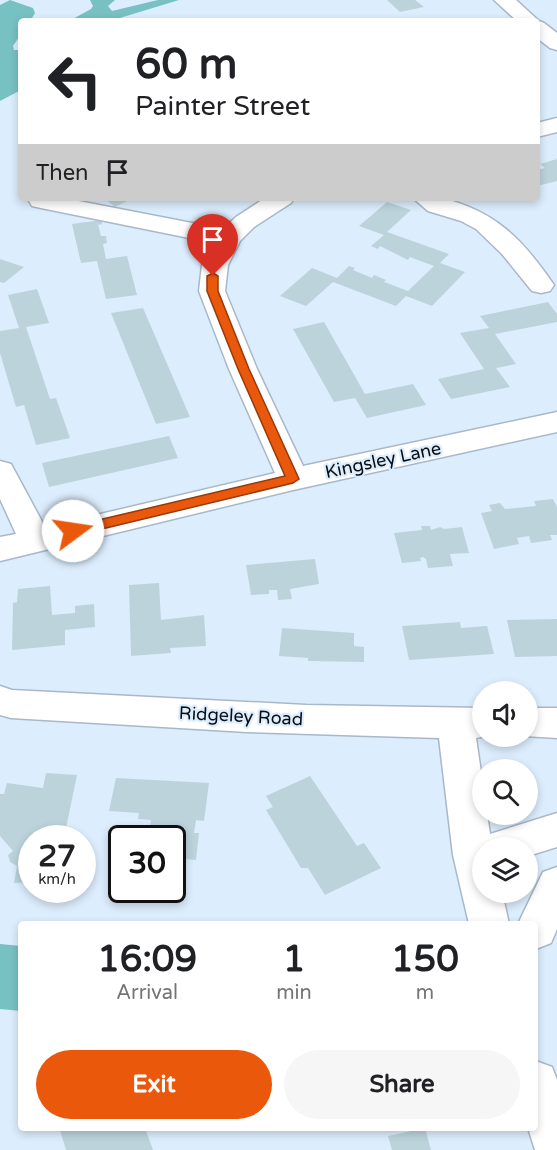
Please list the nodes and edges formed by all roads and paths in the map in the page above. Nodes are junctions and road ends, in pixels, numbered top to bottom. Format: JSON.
{"nodes":[{"id":1,"x":504,"y":0,"type":"edge"},
{"id":2,"x":525,"y":18,"type":"edge"},
{"id":3,"x":557,"y":18,"type":"edge"},
{"id":4,"x":540,"y":24,"type":"edge"},
{"id":5,"x":540,"y":28,"type":"edge"},
{"id":6,"x":557,"y":44,"type":"edge"},
{"id":7,"x":557,"y":125,"type":"edge"},
{"id":8,"x":540,"y":129,"type":"edge"},
{"id":9,"x":42,"y":201,"type":"edge"},
{"id":10,"x":48,"y":201,"type":"edge"},
{"id":11,"x":277,"y":201,"type":"edge"},
{"id":12,"x":430,"y":201,"type":"edge"},
{"id":13,"x":22,"y":221,"type":"dead end"},
{"id":14,"x":229,"y":238,"type":"junction"},
{"id":15,"x":541,"y":285,"type":"dead end"},
{"id":16,"x":557,"y":422,"type":"edge"},
{"id":17,"x":0,"y":471,"type":"edge"},
{"id":18,"x":293,"y":479,"type":"junction"},
{"id":19,"x":35,"y":541,"type":"junction"},
{"id":20,"x":0,"y":549,"type":"edge"},
{"id":21,"x":0,"y":700,"type":"edge"},
{"id":22,"x":538,"y":723,"type":"edge"},
{"id":23,"x":557,"y":723,"type":"edge"},
{"id":24,"x":469,"y":724,"type":"edge"},
{"id":25,"x":557,"y":830,"type":"edge"},
{"id":26,"x":483,"y":837,"type":"edge"},
{"id":27,"x":533,"y":837,"type":"edge"},
{"id":28,"x":557,"y":885,"type":"edge"},
{"id":29,"x":488,"y":903,"type":"edge"},
{"id":30,"x":489,"y":921,"type":"edge"},
{"id":31,"x":538,"y":926,"type":"edge"},
{"id":32,"x":538,"y":1089,"type":"edge"},
{"id":33,"x":557,"y":1148,"type":"edge"}],
"edges":[{"from":1,"to":2,"type":"street"},
{"from":3,"to":4,"type":"street"},
{"from":5,"to":6,"type":"street"},
{"from":7,"to":8,"type":"street"},
{"from":9,"to":13,"type":"street"},
{"from":10,"to":14,"type":"street"},
{"from":11,"to":14,"type":"street"},
{"from":12,"to":15,"type":"street"},
{"from":14,"to":18,"type":"street"},
{"from":16,"to":18,"type":"street","name":"Kingsley Lane"},
{"from":17,"to":19,"type":"street"},
{"from":18,"to":19,"type":"street","name":"Kingsley Lane"},
{"from":19,"to":20,"type":"street","name":"Kingsley Lane"},
{"from":21,"to":24,"type":"street","name":"Ridgeley Road"},
{"from":22,"to":23,"type":"street"},
{"from":24,"to":26,"type":"street"},
{"from":25,"to":27,"type":"street"},
{"from":28,"to":31,"type":"street"},
{"from":29,"to":30,"type":"street"},
{"from":32,"to":33,"type":"street"}]}
